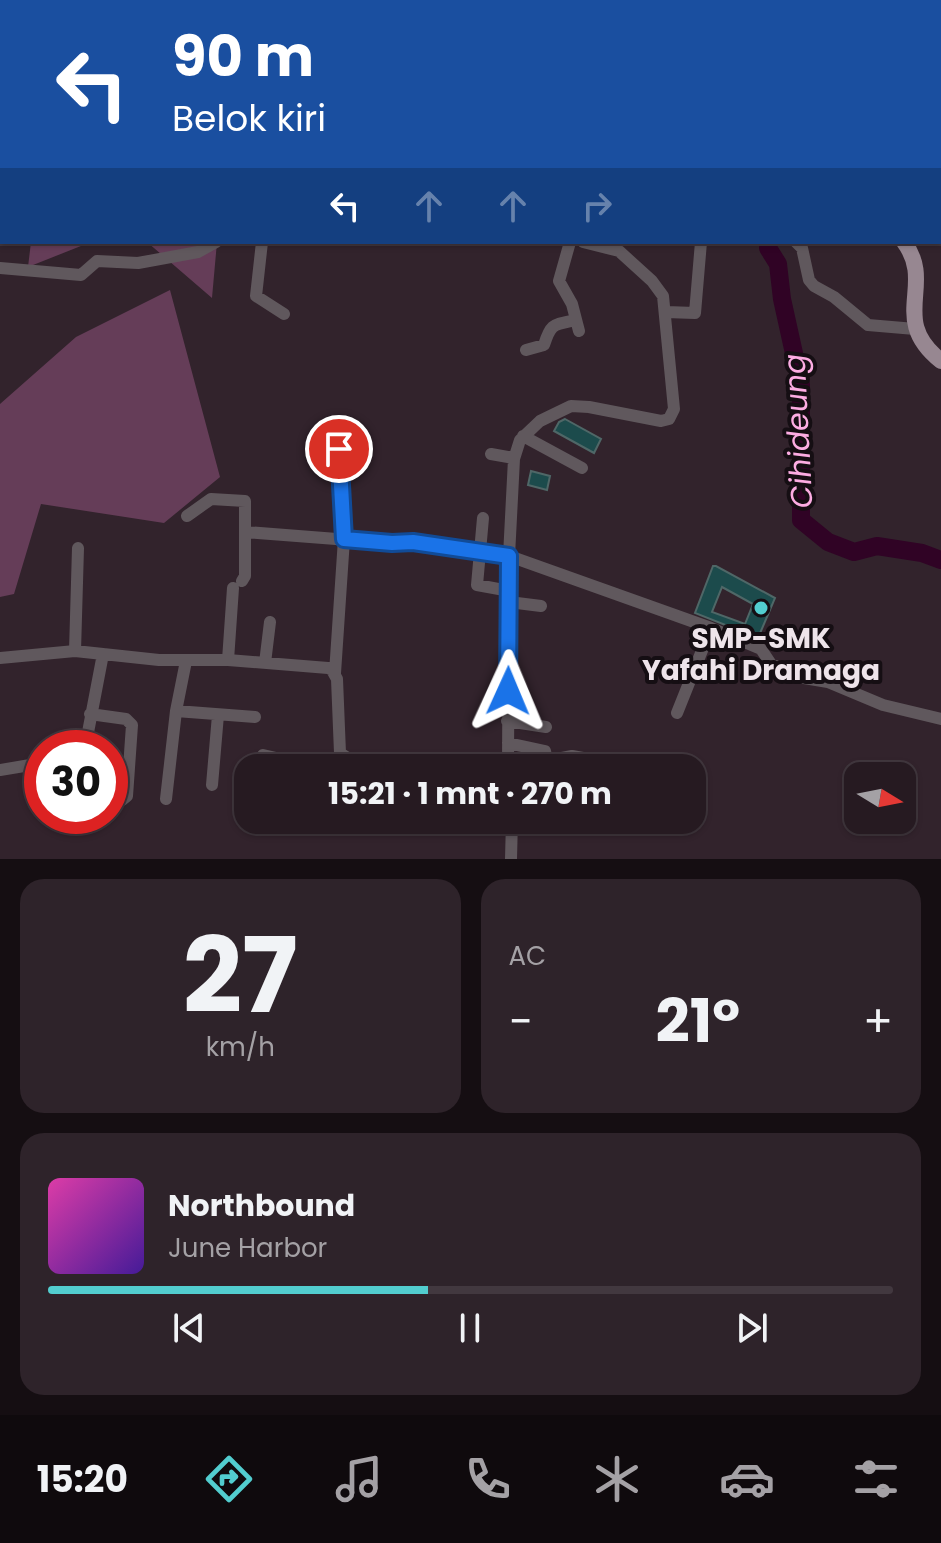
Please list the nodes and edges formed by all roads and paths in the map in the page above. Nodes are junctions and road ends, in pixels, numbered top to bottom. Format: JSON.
{"nodes":[{"id":1,"x":212,"y":244,"type":"edge"},
{"id":2,"x":262,"y":244,"type":"edge"},
{"id":3,"x":569,"y":244,"type":"edge"},
{"id":4,"x":591,"y":244,"type":"edge"},
{"id":5,"x":701,"y":244,"type":"edge"},
{"id":6,"x":905,"y":244,"type":"edge"},
{"id":7,"x":799,"y":245,"type":"edge"},
{"id":8,"x":0,"y":268,"type":"edge"},
{"id":9,"x":666,"y":312,"type":"junction"},
{"id":10,"x":284,"y":314,"type":"dead end"},
{"id":11,"x":915,"y":329,"type":"junction"},
{"id":12,"x":526,"y":350,"type":"dead end"},
{"id":13,"x":941,"y":361,"type":"edge"},
{"id":14,"x":523,"y":436,"type":"junction"},
{"id":15,"x":339,"y":449,"type":"dead end"},
{"id":16,"x":491,"y":454,"type":"dead end"},
{"id":17,"x":514,"y":458,"type":"junction"},
{"id":18,"x":582,"y":468,"type":"dead end"},
{"id":19,"x":187,"y":516,"type":"dead end"},
{"id":20,"x":483,"y":518,"type":"dead end"},
{"id":21,"x":246,"y":532,"type":"junction"},
{"id":22,"x":344,"y":539,"type":"junction"},
{"id":23,"x":78,"y":548,"type":"dead end"},
{"id":24,"x":481,"y":551,"type":"junction"},
{"id":25,"x":509,"y":556,"type":"junction"},
{"id":26,"x":510,"y":596,"type":"junction"},
{"id":27,"x":541,"y":606,"type":"dead end"},
{"id":28,"x":270,"y":622,"type":"dead end"},
{"id":29,"x":711,"y":628,"type":"junction"},
{"id":30,"x":75,"y":651,"type":"junction"},
{"id":31,"x":103,"y":654,"type":"junction"},
{"id":32,"x":0,"y":658,"type":"edge"},
{"id":33,"x":228,"y":660,"type":"junction"},
{"id":34,"x":186,"y":661,"type":"junction"},
{"id":35,"x":265,"y":663,"type":"junction"},
{"id":36,"x":335,"y":673,"type":"junction"},
{"id":37,"x":176,"y":711,"type":"junction"},
{"id":38,"x":677,"y":713,"type":"dead end"},
{"id":39,"x":90,"y":714,"type":"junction"},
{"id":40,"x":218,"y":715,"type":"junction"},
{"id":41,"x":255,"y":717,"type":"dead end"},
{"id":42,"x":941,"y":719,"type":"edge"},
{"id":43,"x":507,"y":721,"type":"junction"},
{"id":44,"x":546,"y":727,"type":"dead end"},
{"id":45,"x":88,"y":730,"type":"edge"},
{"id":46,"x":508,"y":743,"type":"junction"},
{"id":47,"x":338,"y":749,"type":"junction"},
{"id":48,"x":334,"y":754,"type":"edge"},
{"id":49,"x":342,"y":754,"type":"edge"},
{"id":50,"x":508,"y":754,"type":"edge"},
{"id":51,"x":546,"y":754,"type":"edge"},
{"id":52,"x":24,"y":766,"type":"edge"},
{"id":53,"x":0,"y":770,"type":"edge"},
{"id":54,"x":128,"y":782,"type":"edge"},
{"id":55,"x":212,"y":785,"type":"dead end"},
{"id":56,"x":166,"y":799,"type":"dead end"},
{"id":57,"x":512,"y":834,"type":"edge"},
{"id":58,"x":511,"y":859,"type":"edge"}],
"edges":[{"from":1,"to":8,"type":"street"},
{"from":2,"to":10,"type":"street"},
{"from":3,"to":12,"type":"street"},
{"from":4,"to":9,"type":"street"},
{"from":5,"to":9,"type":"street"},
{"from":6,"to":11,"type":"main road"},
{"from":7,"to":11,"type":"street"},
{"from":9,"to":14,"type":"street"},
{"from":11,"to":13,"type":"main road"},
{"from":14,"to":17,"type":"street"},
{"from":14,"to":18,"type":"street"},
{"from":15,"to":22,"type":"street"},
{"from":16,"to":17,"type":"street"},
{"from":17,"to":25,"type":"street"},
{"from":19,"to":21,"type":"street"},
{"from":20,"to":24,"type":"street"},
{"from":21,"to":22,"type":"street"},
{"from":21,"to":33,"type":"street"},
{"from":22,"to":24,"type":"street"},
{"from":22,"to":36,"type":"street"},
{"from":23,"to":30,"type":"street"},
{"from":24,"to":25,"type":"street"},
{"from":24,"to":26,"type":"street"},
{"from":25,"to":26,"type":"street"},
{"from":25,"to":29,"type":"street"},
{"from":26,"to":27,"type":"street"},
{"from":26,"to":43,"type":"street"},
{"from":28,"to":35,"type":"street"},
{"from":29,"to":38,"type":"street"},
{"from":29,"to":42,"type":"street"},
{"from":30,"to":31,"type":"street"},
{"from":30,"to":32,"type":"street"},
{"from":31,"to":34,"type":"street"},
{"from":31,"to":39,"type":"street"},
{"from":33,"to":34,"type":"street"},
{"from":33,"to":35,"type":"street"},
{"from":34,"to":37,"type":"street"},
{"from":35,"to":36,"type":"street"},
{"from":36,"to":47,"type":"street"},
{"from":37,"to":40,"type":"street"},
{"from":37,"to":56,"type":"street"},
{"from":39,"to":45,"type":"street"},
{"from":39,"to":54,"type":"street"},
{"from":40,"to":41,"type":"street"},
{"from":40,"to":55,"type":"street"},
{"from":43,"to":44,"type":"street"},
{"from":43,"to":46,"type":"street"},
{"from":46,"to":50,"type":"street"},
{"from":46,"to":51,"type":"street"},
{"from":47,"to":48,"type":"street"},
{"from":47,"to":49,"type":"street"},
{"from":52,"to":53,"type":"street"},
{"from":57,"to":58,"type":"street"}]}
